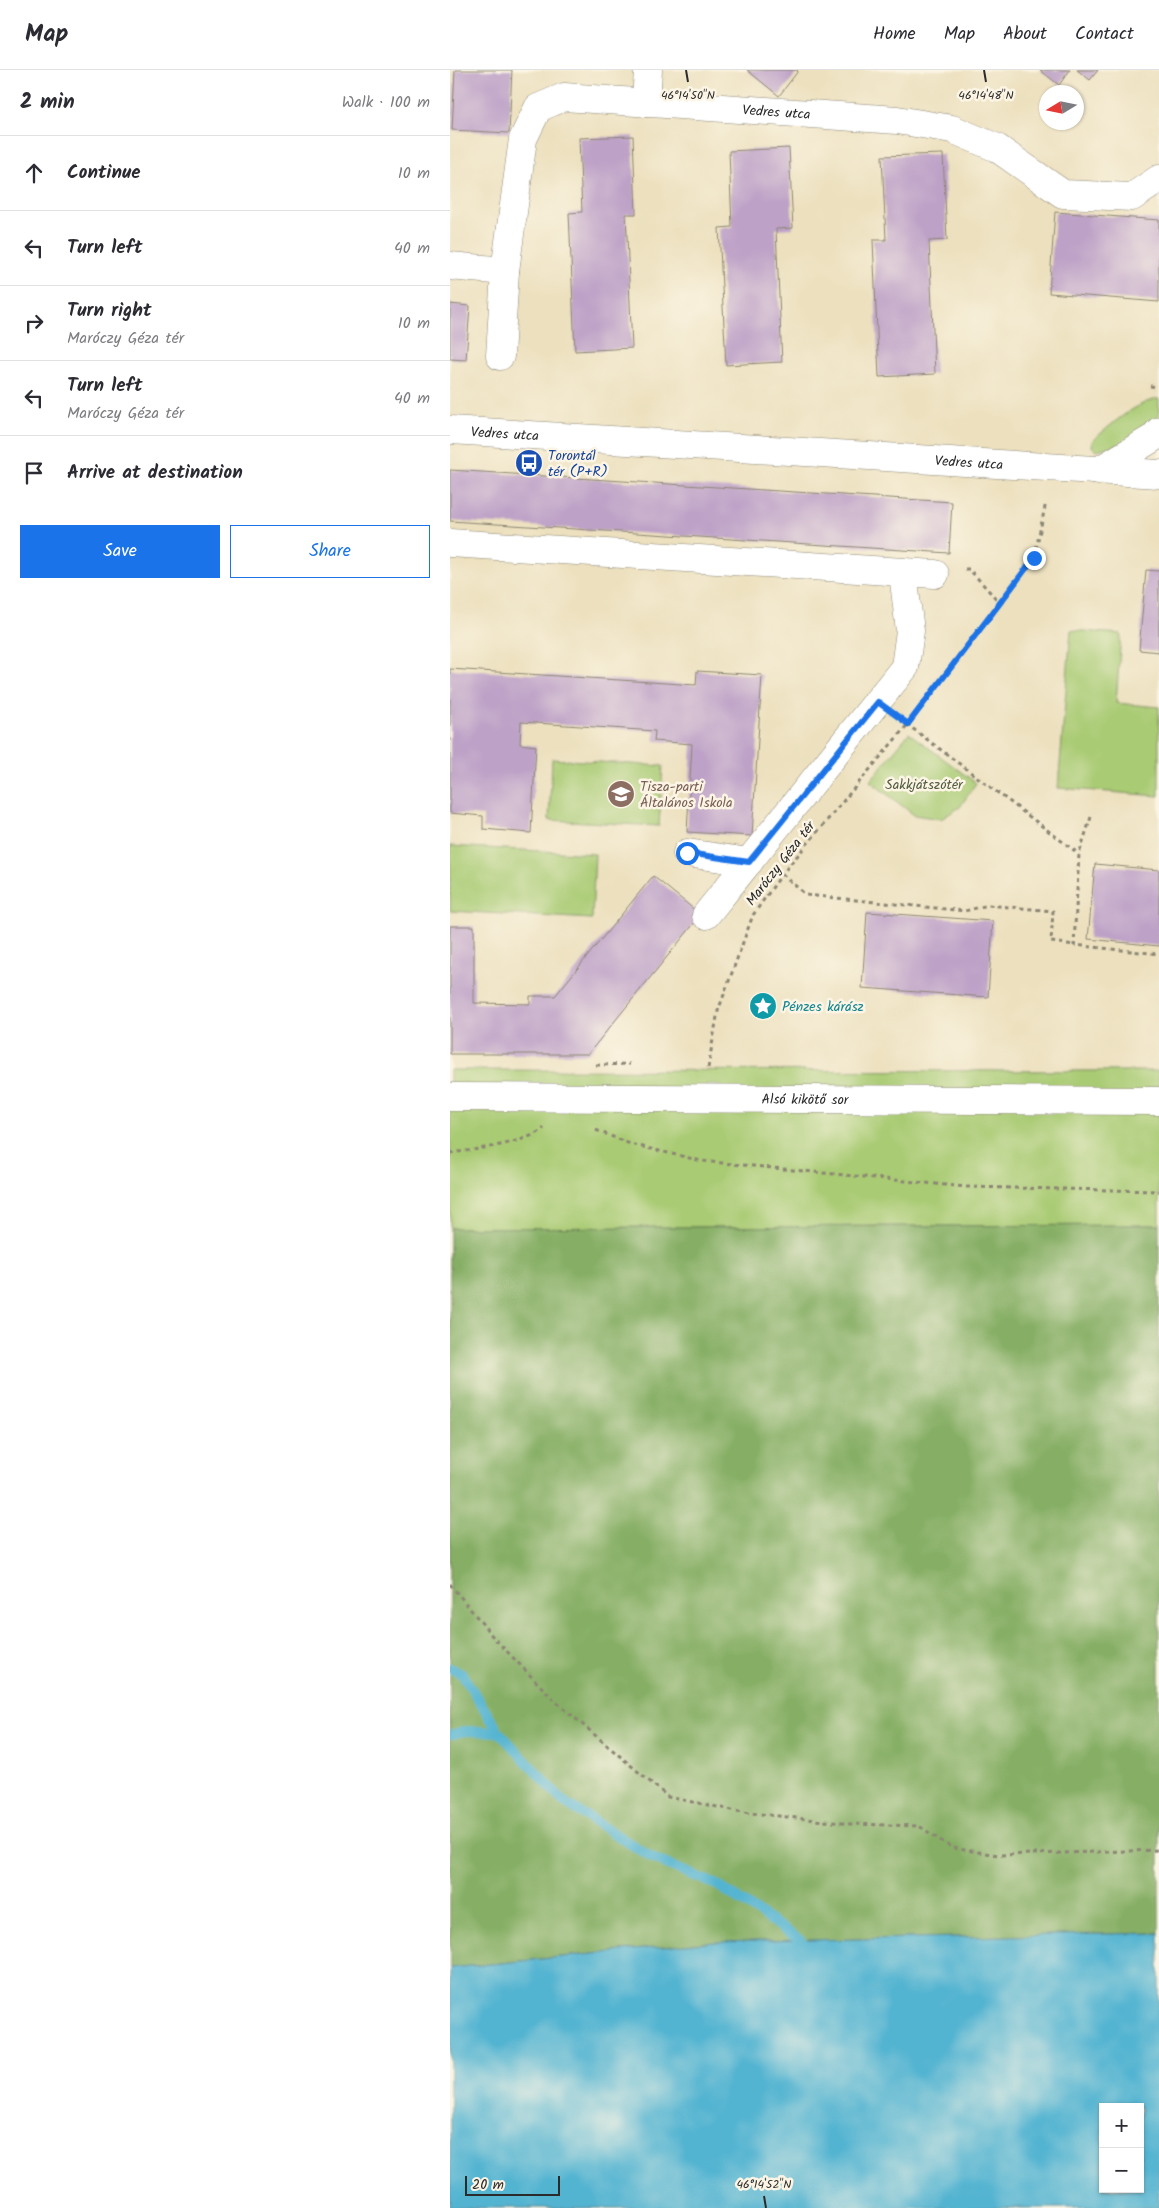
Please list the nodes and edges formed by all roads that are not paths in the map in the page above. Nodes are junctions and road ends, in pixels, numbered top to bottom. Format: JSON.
{"nodes":[{"id":1,"x":648,"y":70,"type":"edge"},
{"id":2,"x":646,"y":103,"type":"junction"},
{"id":3,"x":1159,"y":179,"type":"edge"},
{"id":4,"x":450,"y":266,"type":"edge"},
{"id":5,"x":505,"y":271,"type":"junction"},
{"id":6,"x":500,"y":356,"type":"dead end"},
{"id":7,"x":450,"y":430,"type":"edge"},
{"id":8,"x":1159,"y":431,"type":"edge"},
{"id":9,"x":1098,"y":471,"type":"junction"},
{"id":10,"x":1159,"y":474,"type":"edge"},
{"id":11,"x":450,"y":543,"type":"edge"},
{"id":12,"x":903,"y":573,"type":"junction"},
{"id":13,"x":935,"y":574,"type":"dead end"},
{"id":14,"x":687,"y":853,"type":"dead end"},
{"id":15,"x":749,"y":862,"type":"junction"},
{"id":16,"x":706,"y":915,"type":"dead end"},
{"id":17,"x":450,"y":1097,"type":"edge"},
{"id":18,"x":1159,"y":1101,"type":"edge"}],
"edges":[{"from":1,"to":2,"type":"street"},
{"from":2,"to":3,"type":"street","name":"Vedres utca"},
{"from":2,"to":5,"type":"street","name":"Vedres utca"},
{"from":4,"to":5,"type":"street"},
{"from":5,"to":6,"type":"street","name":"Vedres utca"},
{"from":7,"to":9,"type":"street","name":"Vedres utca"},
{"from":8,"to":9,"type":"street"},
{"from":9,"to":10,"type":"street","name":"Vedres utca"},
{"from":11,"to":12,"type":"street"},
{"from":12,"to":13,"type":"street"},
{"from":12,"to":15,"type":"street"},
{"from":14,"to":15,"type":"street"},
{"from":15,"to":16,"type":"street"},
{"from":17,"to":18,"type":"street","name":"Alsó kikötő sor"}]}
